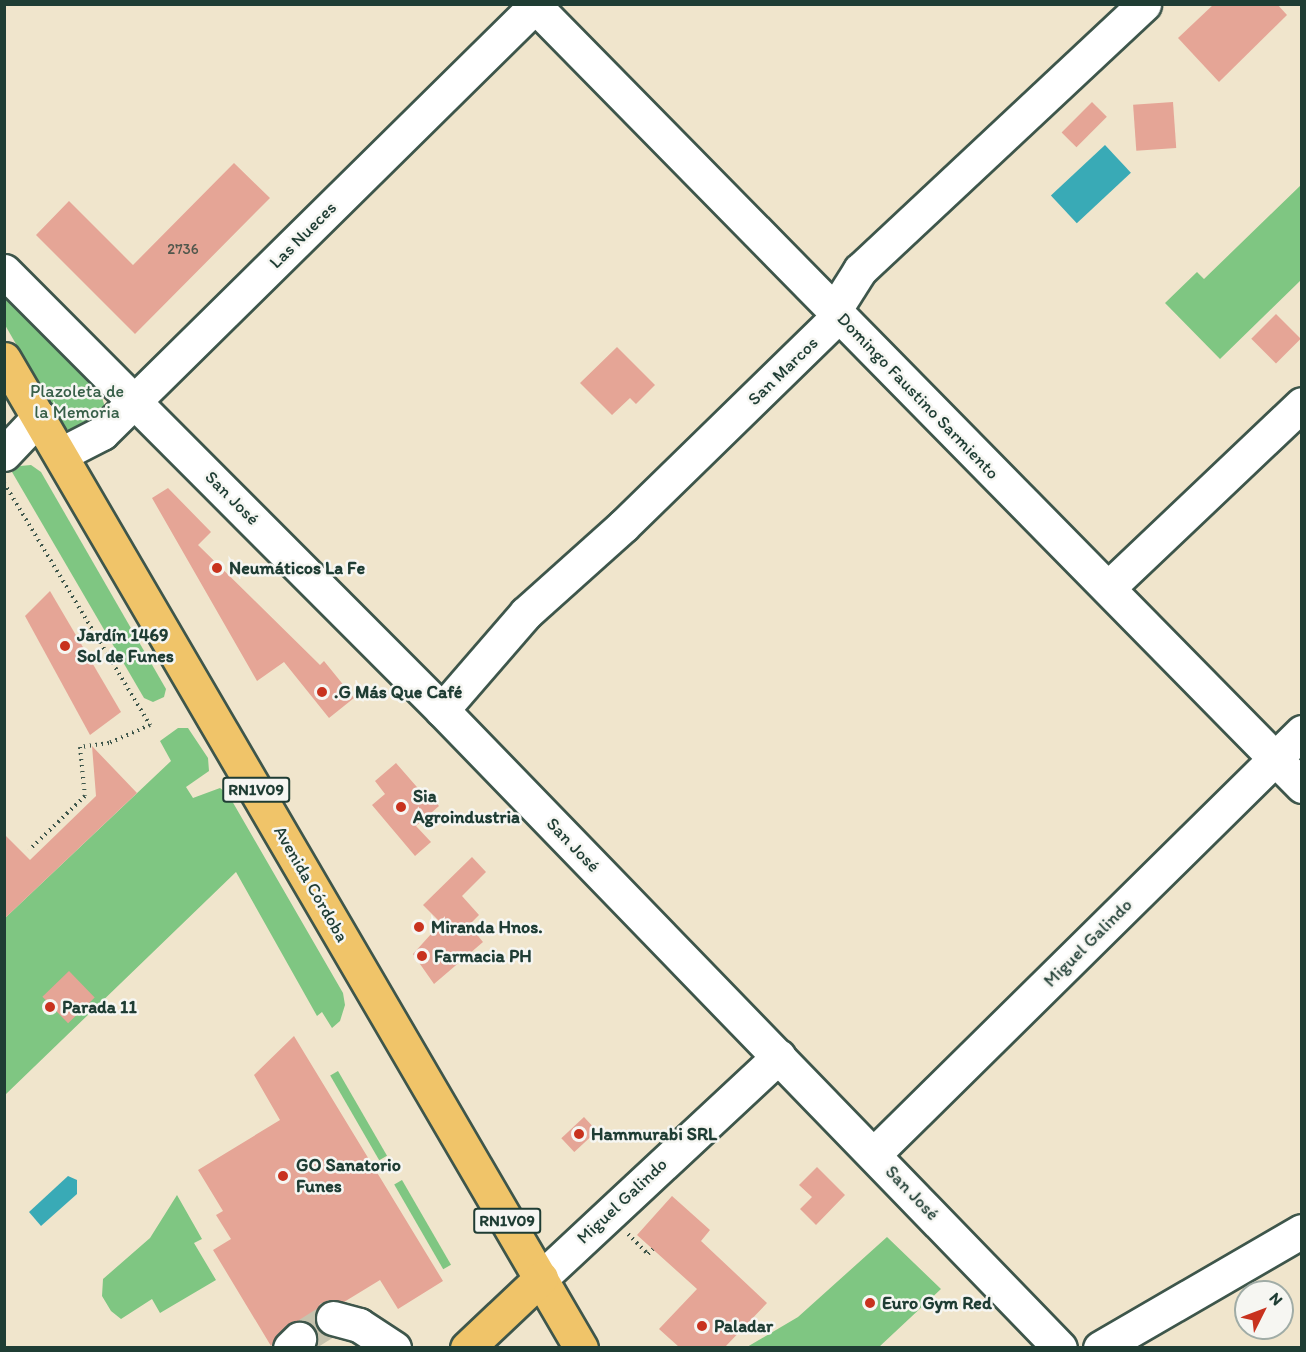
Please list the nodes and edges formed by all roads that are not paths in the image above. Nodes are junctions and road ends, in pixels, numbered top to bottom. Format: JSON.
{"nodes":[{"id":1,"x":1144,"y":4,"type":"edge"},
{"id":2,"x":536,"y":5,"type":"edge"},
{"id":3,"x":4,"y":271,"type":"edge"},
{"id":4,"x":834,"y":311,"type":"junction"},
{"id":5,"x":4,"y":358,"type":"edge"},
{"id":6,"x":136,"y":400,"type":"junction"},
{"id":7,"x":1302,"y":404,"type":"edge"},
{"id":8,"x":39,"y":417,"type":"junction"},
{"id":9,"x":4,"y":454,"type":"edge"},
{"id":10,"x":61,"y":454,"type":"junction"},
{"id":11,"x":1108,"y":588,"type":"junction"},
{"id":12,"x":442,"y":710,"type":"junction"},
{"id":13,"x":1302,"y":732,"type":"edge"},
{"id":14,"x":1275,"y":758,"type":"junction"},
{"id":15,"x":1302,"y":786,"type":"edge"},
{"id":16,"x":779,"y":1056,"type":"junction"},
{"id":17,"x":874,"y":1154,"type":"junction"},
{"id":18,"x":1302,"y":1231,"type":"edge"},
{"id":19,"x":540,"y":1278,"type":"junction"},
{"id":20,"x":333,"y":1318,"type":"dead end"},
{"id":21,"x":394,"y":1347,"type":"edge"},
{"id":22,"x":467,"y":1347,"type":"edge"},
{"id":23,"x":581,"y":1347,"type":"edge"},
{"id":24,"x":1060,"y":1347,"type":"edge"},
{"id":25,"x":1100,"y":1347,"type":"edge"}],
"edges":[{"from":1,"to":4,"type":"street","name":"San Marcos"},
{"from":2,"to":4,"type":"street","name":"Domingo Faustino Sarmiento"},
{"from":2,"to":6,"type":"street","name":"Las Nueces"},
{"from":3,"to":6,"type":"street","name":"San José"},
{"from":4,"to":11,"type":"street","name":"Domingo Faustino Sarmiento"},
{"from":4,"to":12,"type":"street","name":"San Marcos"},
{"from":5,"to":8,"type":"main road","name":"Avenida Córdoba","number":"RN1V09"},
{"from":6,"to":10,"type":"street","name":"Las Nueces"},
{"from":6,"to":12,"type":"street","name":"San José"},
{"from":7,"to":11,"type":"street"},
{"from":8,"to":9,"type":"street"},
{"from":8,"to":10,"type":"main road","name":"Avenida Córdoba","number":"RN1V09"},
{"from":10,"to":19,"type":"main road","name":"Avenida Córdoba","number":"RN1V09"},
{"from":11,"to":14,"type":"street","name":"Domingo Faustino Sarmiento"},
{"from":12,"to":16,"type":"street","name":"San José"},
{"from":13,"to":14,"type":"street","name":"Miguel Galindo"},
{"from":14,"to":15,"type":"street","name":"Domingo Faustino Sarmiento"},
{"from":14,"to":17,"type":"street","name":"Miguel Galindo"},
{"from":16,"to":17,"type":"street","name":"San José"},
{"from":16,"to":19,"type":"street","name":"Miguel Galindo"},
{"from":17,"to":24,"type":"street","name":"San José"},
{"from":18,"to":25,"type":"street"},
{"from":19,"to":22,"type":"main road","name":"Miguel Galindo"},
{"from":19,"to":23,"type":"main road","name":"Avenida Córdoba","number":"RN1V09"},
{"from":20,"to":21,"type":"street"}]}
